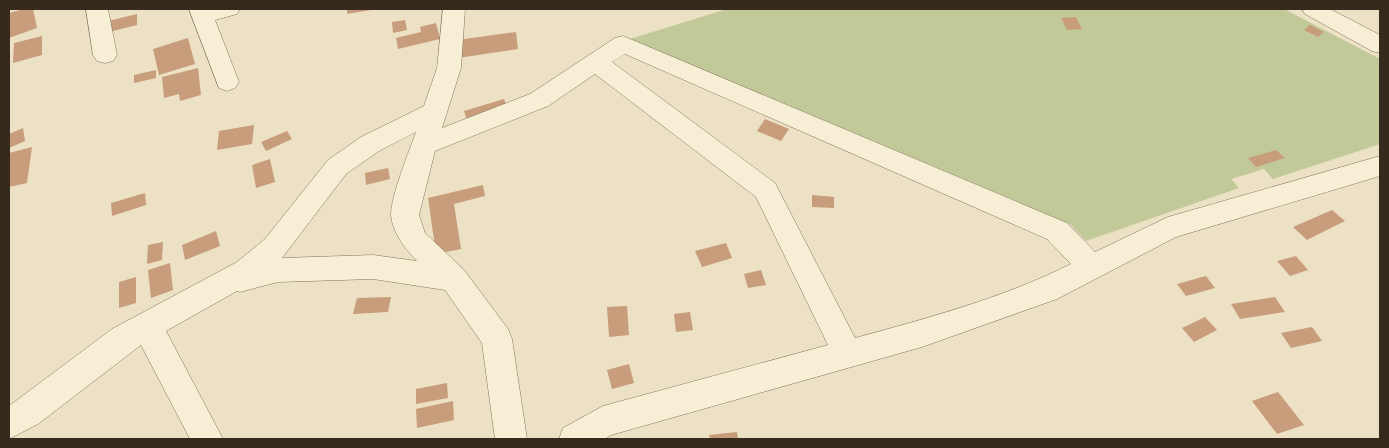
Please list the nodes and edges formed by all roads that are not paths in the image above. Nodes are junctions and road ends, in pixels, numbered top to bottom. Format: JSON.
{"nodes":[{"id":1,"x":97,"y":9,"type":"edge"},
{"id":2,"x":229,"y":9,"type":"edge"},
{"id":3,"x":454,"y":9,"type":"edge"},
{"id":4,"x":1313,"y":9,"type":"edge"},
{"id":5,"x":201,"y":12,"type":"edge"},
{"id":6,"x":1380,"y":45,"type":"edge"},
{"id":7,"x":105,"y":55,"type":"dead end"},
{"id":8,"x":596,"y":62,"type":"junction"},
{"id":9,"x":228,"y":82,"type":"dead end"},
{"id":10,"x":436,"y":111,"type":"junction"},
{"id":11,"x":424,"y":145,"type":"junction"},
{"id":12,"x":1380,"y":166,"type":"edge"},
{"id":13,"x":1092,"y":267,"type":"junction"},
{"id":14,"x":454,"y":279,"type":"junction"},
{"id":15,"x":220,"y":286,"type":"junction"},
{"id":16,"x":147,"y":326,"type":"junction"},
{"id":17,"x":848,"y":354,"type":"junction"},
{"id":18,"x":19,"y":425,"type":"edge"},
{"id":19,"x":207,"y":439,"type":"edge"},
{"id":20,"x":511,"y":439,"type":"edge"},
{"id":21,"x":575,"y":439,"type":"edge"}],
"edges":[{"from":1,"to":7,"type":"street"},
{"from":2,"to":5,"type":"street"},
{"from":3,"to":10,"type":"street"},
{"from":4,"to":6,"type":"street"},
{"from":5,"to":9,"type":"street"},
{"from":8,"to":11,"type":"street"},
{"from":8,"to":13,"type":"street"},
{"from":8,"to":17,"type":"street"},
{"from":10,"to":11,"type":"street"},
{"from":10,"to":15,"type":"street"},
{"from":11,"to":14,"type":"street"},
{"from":12,"to":13,"type":"street"},
{"from":13,"to":17,"type":"street"},
{"from":14,"to":15,"type":"street"},
{"from":14,"to":20,"type":"street"},
{"from":15,"to":16,"type":"street"},
{"from":16,"to":18,"type":"street"},
{"from":16,"to":19,"type":"street"},
{"from":17,"to":21,"type":"street"}]}
